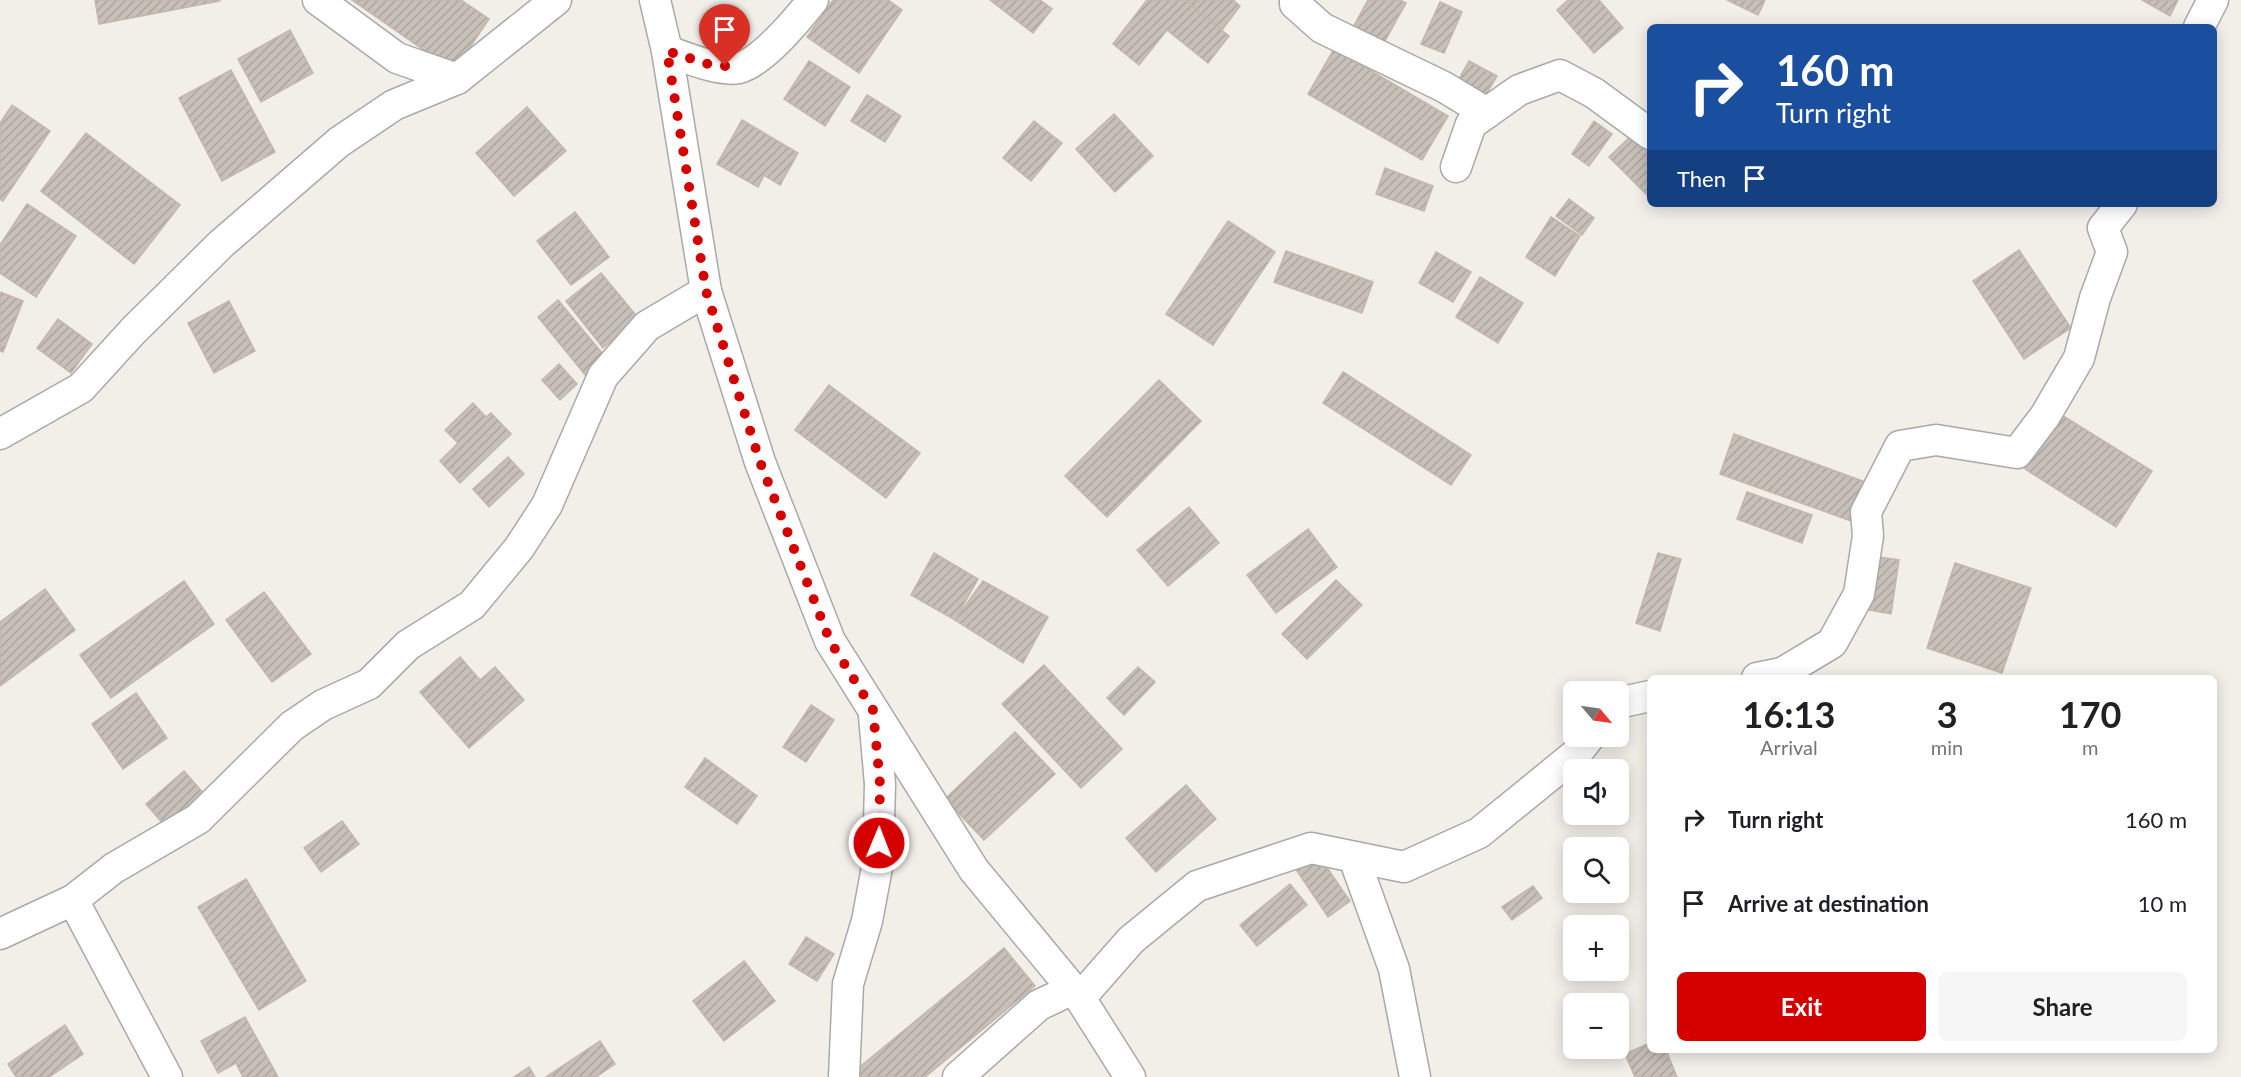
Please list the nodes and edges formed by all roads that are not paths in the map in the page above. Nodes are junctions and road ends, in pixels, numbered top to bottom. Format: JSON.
{"nodes":[{"id":1,"x":318,"y":0,"type":"edge"},
{"id":2,"x":556,"y":0,"type":"edge"},
{"id":3,"x":655,"y":0,"type":"edge"},
{"id":4,"x":813,"y":0,"type":"edge"},
{"id":5,"x":1295,"y":0,"type":"edge"},
{"id":6,"x":2213,"y":0,"type":"edge"},
{"id":7,"x":2201,"y":24,"type":"edge"},
{"id":8,"x":667,"y":51,"type":"junction"},
{"id":9,"x":457,"y":79,"type":"junction"},
{"id":10,"x":1487,"y":113,"type":"junction"},
{"id":11,"x":1647,"y":132,"type":"edge"},
{"id":12,"x":1456,"y":167,"type":"dead end"},
{"id":13,"x":2120,"y":207,"type":"edge"},
{"id":14,"x":706,"y":291,"type":"junction"},
{"id":15,"x":0,"y":434,"type":"edge"},
{"id":16,"x":1772,"y":675,"type":"edge"},
{"id":17,"x":1647,"y":697,"type":"edge"},
{"id":18,"x":1629,"y":701,"type":"edge"},
{"id":19,"x":873,"y":710,"type":"junction"},
{"id":20,"x":1581,"y":747,"type":"edge"},
{"id":21,"x":1354,"y":858,"type":"junction"},
{"id":22,"x":73,"y":900,"type":"junction"},
{"id":23,"x":0,"y":934,"type":"edge"},
{"id":24,"x":1076,"y":994,"type":"junction"},
{"id":25,"x":167,"y":1077,"type":"edge"},
{"id":26,"x":844,"y":1077,"type":"edge"},
{"id":27,"x":958,"y":1077,"type":"edge"},
{"id":28,"x":1130,"y":1077,"type":"edge"},
{"id":29,"x":1415,"y":1077,"type":"edge"}],
"edges":[{"from":1,"to":9,"type":"street"},
{"from":2,"to":9,"type":"street"},
{"from":3,"to":8,"type":"street"},
{"from":4,"to":8,"type":"street"},
{"from":5,"to":10,"type":"street"},
{"from":6,"to":7,"type":"street"},
{"from":8,"to":14,"type":"street"},
{"from":9,"to":15,"type":"street"},
{"from":10,"to":11,"type":"street"},
{"from":10,"to":12,"type":"street"},
{"from":13,"to":16,"type":"street"},
{"from":14,"to":19,"type":"street"},
{"from":14,"to":22,"type":"street"},
{"from":17,"to":18,"type":"street"},
{"from":19,"to":24,"type":"street"},
{"from":19,"to":26,"type":"street"},
{"from":20,"to":21,"type":"street"},
{"from":21,"to":24,"type":"street"},
{"from":21,"to":29,"type":"street"},
{"from":22,"to":23,"type":"street"},
{"from":22,"to":25,"type":"street"},
{"from":24,"to":27,"type":"street"},
{"from":24,"to":28,"type":"street"}]}
